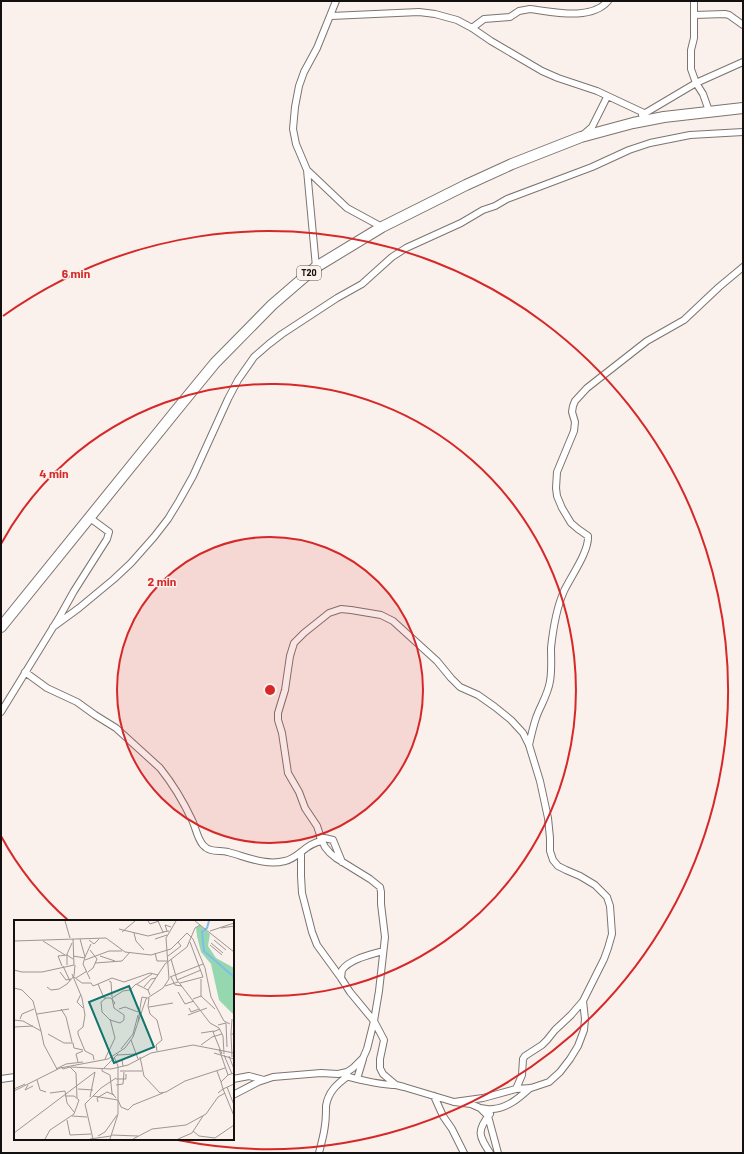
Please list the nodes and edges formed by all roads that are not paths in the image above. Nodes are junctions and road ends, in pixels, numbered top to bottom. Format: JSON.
{"nodes":[{"id":1,"x":336,"y":1,"type":"edge"},
{"id":2,"x":608,"y":1,"type":"edge"},
{"id":3,"x":694,"y":1,"type":"edge"},
{"id":4,"x":694,"y":15,"type":"junction"},
{"id":5,"x":330,"y":16,"type":"junction"},
{"id":6,"x":743,"y":25,"type":"edge"},
{"id":7,"x":472,"y":28,"type":"junction"},
{"id":8,"x":743,"y":62,"type":"edge"},
{"id":9,"x":696,"y":83,"type":"junction"},
{"id":10,"x":607,"y":97,"type":"junction"},
{"id":11,"x":743,"y":108,"type":"edge"},
{"id":12,"x":708,"y":111,"type":"junction"},
{"id":13,"x":644,"y":113,"type":"junction"},
{"id":14,"x":633,"y":123,"type":"junction"},
{"id":15,"x":743,"y":132,"type":"edge"},
{"id":16,"x":581,"y":137,"type":"junction"},
{"id":17,"x":308,"y":170,"type":"junction"},
{"id":18,"x":382,"y":227,"type":"junction"},
{"id":19,"x":316,"y":267,"type":"junction"},
{"id":20,"x":743,"y":268,"type":"edge"},
{"id":21,"x":90,"y":518,"type":"junction"},
{"id":22,"x":1,"y":627,"type":"edge"},
{"id":23,"x":53,"y":627,"type":"junction"},
{"id":24,"x":25,"y":672,"type":"junction"},
{"id":25,"x":1,"y":712,"type":"edge"},
{"id":26,"x":530,"y":745,"type":"junction"},
{"id":27,"x":321,"y":839,"type":"junction"},
{"id":28,"x":301,"y":852,"type":"junction"},
{"id":29,"x":342,"y":862,"type":"junction"},
{"id":30,"x":383,"y":951,"type":"junction"},
{"id":31,"x":341,"y":978,"type":"junction"},
{"id":32,"x":582,"y":1002,"type":"junction"},
{"id":33,"x":374,"y":1021,"type":"junction"},
{"id":34,"x":363,"y":1058,"type":"junction"},
{"id":35,"x":338,"y":1074,"type":"junction"},
{"id":36,"x":348,"y":1076,"type":"junction"},
{"id":37,"x":14,"y":1077,"type":"edge"},
{"id":38,"x":357,"y":1078,"type":"junction"},
{"id":39,"x":1,"y":1079,"type":"edge"},
{"id":40,"x":234,"y":1079,"type":"edge"},
{"id":41,"x":264,"y":1080,"type":"junction"},
{"id":42,"x":396,"y":1085,"type":"junction"},
{"id":43,"x":531,"y":1088,"type":"junction"},
{"id":44,"x":516,"y":1089,"type":"junction"},
{"id":45,"x":234,"y":1095,"type":"edge"},
{"id":46,"x":434,"y":1096,"type":"junction"},
{"id":47,"x":454,"y":1102,"type":"junction"},
{"id":48,"x":480,"y":1108,"type":"junction"},
{"id":49,"x":494,"y":1110,"type":"junction"},
{"id":50,"x":488,"y":1116,"type":"junction"},
{"id":51,"x":319,"y":1153,"type":"edge"},
{"id":52,"x":464,"y":1153,"type":"edge"},
{"id":53,"x":490,"y":1153,"type":"edge"},
{"id":54,"x":498,"y":1153,"type":"edge"}],
"edges":[{"from":1,"to":5,"type":"street"},
{"from":2,"to":7,"type":"street"},
{"from":3,"to":4,"type":"street"},
{"from":4,"to":6,"type":"street"},
{"from":4,"to":9,"type":"street"},
{"from":5,"to":7,"type":"street"},
{"from":5,"to":17,"type":"street"},
{"from":7,"to":10,"type":"street"},
{"from":8,"to":9,"type":"street"},
{"from":9,"to":12,"type":"street"},
{"from":9,"to":13,"type":"street"},
{"from":10,"to":13,"type":"street"},
{"from":10,"to":16,"type":"street"},
{"from":11,"to":12,"type":"main road","number":"T20"},
{"from":12,"to":14,"type":"main road","number":"T20"},
{"from":13,"to":14,"type":"street"},
{"from":14,"to":16,"type":"main road","number":"T20"},
{"from":15,"to":23,"type":"street"},
{"from":16,"to":18,"type":"main road","number":"T20"},
{"from":17,"to":18,"type":"street"},
{"from":17,"to":19,"type":"street"},
{"from":18,"to":19,"type":"main road","number":"T20"},
{"from":19,"to":21,"type":"main road","number":"T20"},
{"from":20,"to":26,"type":"street"},
{"from":21,"to":22,"type":"main road","number":"T20"},
{"from":21,"to":23,"type":"street"},
{"from":23,"to":24,"type":"street"},
{"from":24,"to":25,"type":"street"},
{"from":24,"to":28,"type":"street"},
{"from":26,"to":27,"type":"street"},
{"from":26,"to":32,"type":"street"},
{"from":27,"to":28,"type":"street"},
{"from":27,"to":29,"type":"street"},
{"from":27,"to":29,"type":"street"},
{"from":28,"to":31,"type":"street"},
{"from":29,"to":30,"type":"street"},
{"from":30,"to":31,"type":"street"},
{"from":30,"to":33,"type":"street"},
{"from":31,"to":33,"type":"street"},
{"from":32,"to":43,"type":"street"},
{"from":32,"to":44,"type":"street"},
{"from":33,"to":34,"type":"street"},
{"from":33,"to":42,"type":"street"},
{"from":34,"to":35,"type":"street"},
{"from":34,"to":38,"type":"street"},
{"from":35,"to":36,"type":"street"},
{"from":35,"to":41,"type":"street"},
{"from":36,"to":38,"type":"street"},
{"from":36,"to":51,"type":"street"},
{"from":37,"to":39,"type":"street"},
{"from":38,"to":42,"type":"street"},
{"from":40,"to":41,"type":"street"},
{"from":41,"to":45,"type":"street"},
{"from":42,"to":46,"type":"street"},
{"from":43,"to":44,"type":"street"},
{"from":43,"to":49,"type":"street"},
{"from":44,"to":47,"type":"street"},
{"from":46,"to":47,"type":"street"},
{"from":46,"to":52,"type":"street"},
{"from":47,"to":48,"type":"street"},
{"from":48,"to":49,"type":"street"},
{"from":48,"to":50,"type":"street"},
{"from":49,"to":50,"type":"street"},
{"from":50,"to":53,"type":"street"},
{"from":50,"to":54,"type":"street"}]}
